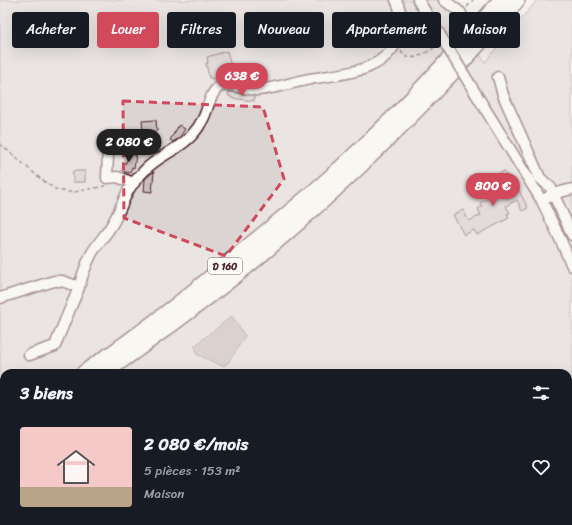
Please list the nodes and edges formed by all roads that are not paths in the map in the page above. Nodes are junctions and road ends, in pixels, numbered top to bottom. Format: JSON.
{"nodes":[{"id":1,"x":396,"y":0,"type":"edge"},
{"id":2,"x":418,"y":0,"type":"edge"},
{"id":3,"x":444,"y":0,"type":"edge"},
{"id":4,"x":501,"y":0,"type":"edge"},
{"id":5,"x":517,"y":0,"type":"edge"},
{"id":6,"x":460,"y":12,"type":"edge"},
{"id":7,"x":498,"y":77,"type":"dead end"},
{"id":8,"x":108,"y":153,"type":"dead end"},
{"id":9,"x":134,"y":183,"type":"junction"},
{"id":10,"x":572,"y":189,"type":"edge"},
{"id":11,"x":553,"y":194,"type":"junction"},
{"id":12,"x":542,"y":201,"type":"junction"},
{"id":13,"x":572,"y":235,"type":"edge"},
{"id":14,"x":572,"y":266,"type":"edge"},
{"id":15,"x":78,"y":290,"type":"junction"},
{"id":16,"x":0,"y":298,"type":"edge"},
{"id":17,"x":29,"y":355,"type":"dead end"},
{"id":18,"x":90,"y":369,"type":"edge"},
{"id":19,"x":110,"y":369,"type":"edge"}],
"edges":[{"from":1,"to":9,"type":"street"},
{"from":2,"to":12,"type":"street","bridge":true},
{"from":3,"to":6,"type":"street"},
{"from":4,"to":18,"type":"highway","number":"D 160"},
{"from":5,"to":19,"type":"highway","number":"D 160"},
{"from":7,"to":11,"type":"street"},
{"from":8,"to":9,"type":"street"},
{"from":9,"to":15,"type":"street"},
{"from":10,"to":11,"type":"street"},
{"from":11,"to":12,"type":"street"},
{"from":11,"to":13,"type":"street"},
{"from":12,"to":14,"type":"street"},
{"from":15,"to":16,"type":"street"},
{"from":15,"to":17,"type":"street"}]}
